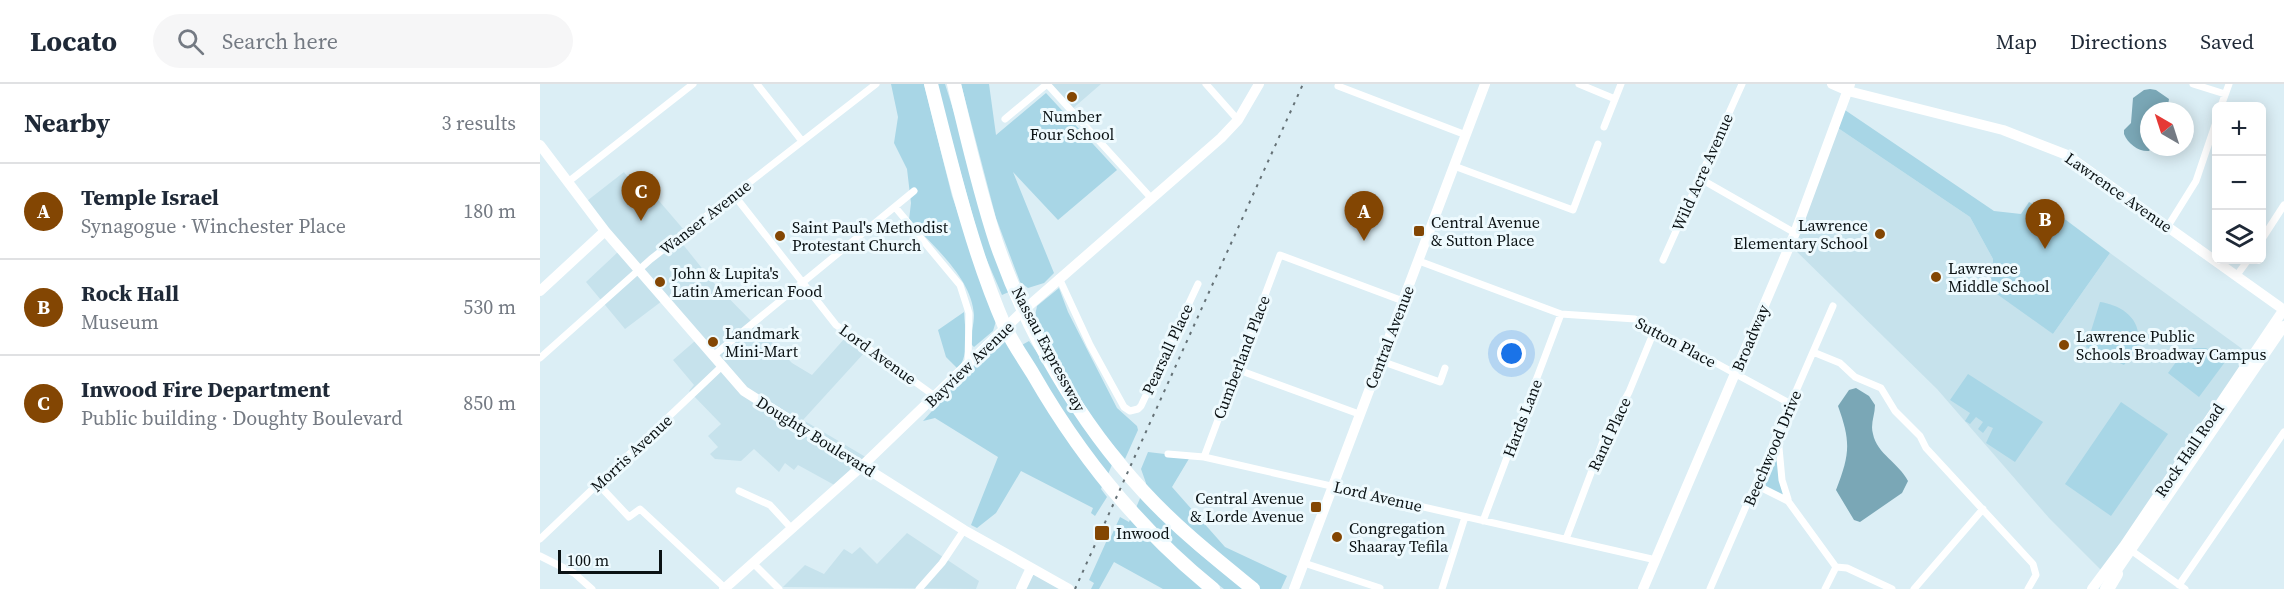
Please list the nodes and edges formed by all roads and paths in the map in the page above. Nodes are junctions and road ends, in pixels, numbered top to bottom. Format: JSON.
{"nodes":[{"id":1,"x":693,"y":84,"type":"edge"},
{"id":2,"x":757,"y":84,"type":"edge"},
{"id":3,"x":876,"y":84,"type":"edge"},
{"id":4,"x":931,"y":84,"type":"edge"},
{"id":5,"x":954,"y":84,"type":"edge"},
{"id":6,"x":1047,"y":84,"type":"edge"},
{"id":7,"x":1206,"y":84,"type":"edge"},
{"id":8,"x":1259,"y":84,"type":"edge"},
{"id":9,"x":1485,"y":84,"type":"edge"},
{"id":10,"x":1579,"y":84,"type":"edge"},
{"id":11,"x":1621,"y":84,"type":"edge"},
{"id":12,"x":1742,"y":84,"type":"edge"},
{"id":13,"x":1832,"y":84,"type":"edge"},
{"id":14,"x":2193,"y":84,"type":"edge"},
{"id":15,"x":2229,"y":84,"type":"edge"},
{"id":16,"x":1338,"y":86,"type":"dead end"},
{"id":17,"x":1849,"y":88,"type":"edge"},
{"id":18,"x":2225,"y":94,"type":"junction"},
{"id":19,"x":1615,"y":99,"type":"junction"},
{"id":20,"x":2222,"y":102,"type":"edge"},
{"id":21,"x":1005,"y":119,"type":"dead end"},
{"id":22,"x":1238,"y":120,"type":"junction"},
{"id":23,"x":1604,"y":127,"type":"dead end"},
{"id":24,"x":1466,"y":135,"type":"junction"},
{"id":25,"x":2212,"y":136,"type":"edge"},
{"id":26,"x":802,"y":141,"type":"junction"},
{"id":27,"x":1598,"y":144,"type":"dead end"},
{"id":28,"x":540,"y":145,"type":"edge"},
{"id":29,"x":1454,"y":166,"type":"junction"},
{"id":30,"x":1700,"y":178,"type":"junction"},
{"id":31,"x":568,"y":182,"type":"junction"},
{"id":32,"x":914,"y":192,"type":"dead end"},
{"id":33,"x":734,"y":195,"type":"junction"},
{"id":34,"x":1152,"y":199,"type":"junction"},
{"id":35,"x":2284,"y":205,"type":"edge"},
{"id":36,"x":895,"y":207,"type":"junction"},
{"id":37,"x":2168,"y":226,"type":"junction"},
{"id":38,"x":605,"y":231,"type":"junction"},
{"id":39,"x":1795,"y":233,"type":"junction"},
{"id":40,"x":2266,"y":233,"type":"edge"},
{"id":41,"x":1663,"y":260,"type":"dead end"},
{"id":42,"x":1419,"y":261,"type":"junction"},
{"id":43,"x":2245,"y":264,"type":"edge"},
{"id":44,"x":638,"y":270,"type":"junction"},
{"id":45,"x":2237,"y":275,"type":"junction"},
{"id":46,"x":1059,"y":278,"type":"junction"},
{"id":47,"x":802,"y":282,"type":"junction"},
{"id":48,"x":1198,"y":284,"type":"dead end"},
{"id":49,"x":540,"y":291,"type":"edge"},
{"id":50,"x":1403,"y":301,"type":"junction"},
{"id":51,"x":1833,"y":306,"type":"dead end"},
{"id":52,"x":2284,"y":309,"type":"edge"},
{"id":53,"x":1024,"y":310,"type":"junction"},
{"id":54,"x":1561,"y":314,"type":"junction"},
{"id":55,"x":2284,"y":326,"type":"edge"},
{"id":56,"x":1006,"y":328,"type":"junction"},
{"id":57,"x":1655,"y":329,"type":"junction"},
{"id":58,"x":1813,"y":352,"type":"junction"},
{"id":59,"x":713,"y":356,"type":"junction"},
{"id":60,"x":540,"y":358,"type":"edge"},
{"id":61,"x":1381,"y":361,"type":"junction"},
{"id":62,"x":968,"y":364,"type":"junction"},
{"id":63,"x":721,"y":368,"type":"junction"},
{"id":64,"x":1445,"y":368,"type":"dead end"},
{"id":65,"x":1236,"y":369,"type":"junction"},
{"id":66,"x":1735,"y":374,"type":"junction"},
{"id":67,"x":936,"y":397,"type":"junction"},
{"id":68,"x":1791,"y":404,"type":"junction"},
{"id":69,"x":1359,"y":414,"type":"junction"},
{"id":70,"x":2284,"y":432,"type":"edge"},
{"id":71,"x":1778,"y":434,"type":"junction"},
{"id":72,"x":1168,"y":453,"type":"dead end"},
{"id":73,"x":2192,"y":453,"type":"junction"},
{"id":74,"x":1204,"y":457,"type":"junction"},
{"id":75,"x":863,"y":465,"type":"junction"},
{"id":76,"x":598,"y":484,"type":"junction"},
{"id":77,"x":1332,"y":485,"type":"junction"},
{"id":78,"x":1756,"y":485,"type":"junction"},
{"id":79,"x":739,"y":491,"type":"dead end"},
{"id":80,"x":1788,"y":501,"type":"junction"},
{"id":81,"x":1983,"y":509,"type":"junction"},
{"id":82,"x":1465,"y":517,"type":"junction"},
{"id":83,"x":1484,"y":521,"type":"junction"},
{"id":84,"x":792,"y":529,"type":"junction"},
{"id":85,"x":964,"y":530,"type":"junction"},
{"id":86,"x":540,"y":539,"type":"edge"},
{"id":87,"x":1566,"y":540,"type":"junction"},
{"id":88,"x":2132,"y":551,"type":"junction"},
{"id":89,"x":540,"y":556,"type":"edge"},
{"id":90,"x":1656,"y":560,"type":"junction"},
{"id":91,"x":1304,"y":563,"type":"junction"},
{"id":92,"x":754,"y":564,"type":"junction"},
{"id":93,"x":1836,"y":567,"type":"junction"},
{"id":94,"x":1031,"y":568,"type":"junction"},
{"id":95,"x":2115,"y":574,"type":"joint"},
{"id":96,"x":2182,"y":587,"type":"edge"},
{"id":97,"x":1380,"y":588,"type":"edge"},
{"id":98,"x":592,"y":589,"type":"edge"},
{"id":99,"x":725,"y":589,"type":"edge"},
{"id":100,"x":779,"y":589,"type":"edge"},
{"id":101,"x":919,"y":589,"type":"edge"},
{"id":102,"x":1021,"y":589,"type":"edge"},
{"id":103,"x":1070,"y":589,"type":"edge"},
{"id":104,"x":1213,"y":589,"type":"edge"},
{"id":105,"x":1253,"y":589,"type":"edge"},
{"id":106,"x":1294,"y":589,"type":"edge"},
{"id":107,"x":1442,"y":589,"type":"edge"},
{"id":108,"x":1643,"y":589,"type":"edge"},
{"id":109,"x":1710,"y":589,"type":"edge"},
{"id":110,"x":1825,"y":589,"type":"edge"},
{"id":111,"x":1892,"y":589,"type":"edge"},
{"id":112,"x":1914,"y":589,"type":"edge"},
{"id":113,"x":2028,"y":589,"type":"edge"},
{"id":114,"x":2092,"y":589,"type":"edge"},
{"id":115,"x":2105,"y":589,"type":"edge"}],
"edges":[{"from":1,"to":31,"type":"street"},
{"from":2,"to":26,"type":"street"},
{"from":3,"to":26,"type":"street","name":"Wanser Avenue"},
{"from":4,"to":56,"type":"highway","name":"Nassau Expressway"},
{"from":5,"to":53,"type":"highway","name":"Nassau Expressway"},
{"from":6,"to":21,"type":"street"},
{"from":6,"to":34,"type":"street"},
{"from":7,"to":22,"type":"street"},
{"from":8,"to":22,"type":"street","name":"Bayview Avenue"},
{"from":9,"to":24,"type":"street","name":"Central Avenue"},
{"from":10,"to":19,"type":"street"},
{"from":11,"to":19,"type":"street"},
{"from":12,"to":30,"type":"street","name":"Wild Acre Avenue"},
{"from":13,"to":17,"type":"street","name":"Lawrence Avenue"},
{"from":14,"to":18,"type":"street"},
{"from":15,"to":18,"type":"street"},
{"from":16,"to":24,"type":"street"},
{"from":17,"to":37,"type":"street","name":"Lawrence Avenue"},
{"from":17,"to":39,"type":"street","name":"Broadway"},
{"from":18,"to":20,"type":"street"},
{"from":19,"to":23,"type":"street"},
{"from":22,"to":34,"type":"street","name":"Bayview Avenue"},
{"from":24,"to":29,"type":"street","name":"Central Avenue"},
{"from":25,"to":37,"type":"street"},
{"from":26,"to":33,"type":"street","name":"Wanser Avenue"},
{"from":27,"to":29,"type":"street"},
{"from":28,"to":31,"type":"street","name":"Doughty Boulevard"},
{"from":29,"to":42,"type":"street","name":"Central Avenue"},
{"from":30,"to":39,"type":"street"},
{"from":30,"to":41,"type":"street","name":"Wild Acre Avenue"},
{"from":31,"to":38,"type":"street","name":"Doughty Boulevard"},
{"from":32,"to":36,"type":"street"},
{"from":33,"to":44,"type":"street","name":"Wanser Avenue"},
{"from":33,"to":47,"type":"street","name":"Lord Avenue"},
{"from":34,"to":46,"type":"street","name":"Bayview Avenue"},
{"from":35,"to":40,"type":"street"},
{"from":36,"to":47,"type":"street"},
{"from":36,"to":62,"type":"street"},
{"from":37,"to":45,"type":"street","name":"Lawrence Avenue"},
{"from":38,"to":44,"type":"street","name":"Doughty Boulevard"},
{"from":38,"to":49,"type":"street"},
{"from":39,"to":66,"type":"street","name":"Broadway"},
{"from":42,"to":50,"type":"street","name":"Central Avenue"},
{"from":42,"to":54,"type":"street","name":"Sutton Place"},
{"from":43,"to":45,"type":"street"},
{"from":44,"to":59,"type":"street","name":"Doughty Boulevard"},
{"from":44,"to":60,"type":"street","name":"Wanser Avenue"},
{"from":45,"to":52,"type":"street","name":"Lawrence Avenue"},
{"from":46,"to":48,"type":"street","name":"Pearsall Place"},
{"from":46,"to":53,"type":"street","name":"Bayview Avenue"},
{"from":47,"to":59,"type":"street"},
{"from":47,"to":67,"type":"street","name":"Lord Avenue"},
{"from":50,"to":61,"type":"street","name":"Central Avenue"},
{"from":50,"to":65,"type":"street","name":"Cumberland Place"},
{"from":51,"to":58,"type":"street","name":"Beechwood Drive"},
{"from":52,"to":73,"type":"street","name":"Rock Hall Road"},
{"from":53,"to":56,"type":"street","name":"Bayview Avenue"},
{"from":53,"to":105,"type":"highway","name":"Nassau Expressway"},
{"from":54,"to":57,"type":"street","name":"Sutton Place"},
{"from":54,"to":83,"type":"street","name":"Hards Lane"},
{"from":55,"to":73,"type":"street","name":"Rock Hall Road"},
{"from":56,"to":62,"type":"street","name":"Bayview Avenue"},
{"from":56,"to":104,"type":"highway","name":"Nassau Expressway"},
{"from":57,"to":66,"type":"street","name":"Sutton Place"},
{"from":57,"to":87,"type":"street","name":"Rand Place"},
{"from":58,"to":68,"type":"street","name":"Beechwood Drive"},
{"from":58,"to":81,"type":"street"},
{"from":59,"to":63,"type":"street","name":"Doughty Boulevard"},
{"from":61,"to":64,"type":"street"},
{"from":61,"to":69,"type":"street","name":"Central Avenue"},
{"from":62,"to":67,"type":"street","name":"Bayview Avenue"},
{"from":63,"to":75,"type":"street","name":"Doughty Boulevard"},
{"from":63,"to":76,"type":"street","name":"Morris Avenue"},
{"from":65,"to":69,"type":"street"},
{"from":65,"to":74,"type":"street","name":"Cumberland Place"},
{"from":66,"to":68,"type":"street","name":"Sutton Place"},
{"from":66,"to":90,"type":"street","name":"Broadway"},
{"from":67,"to":75,"type":"street","name":"Bayview Avenue"},
{"from":68,"to":71,"type":"street","name":"Beechwood Drive"},
{"from":69,"to":77,"type":"street","name":"Central Avenue"},
{"from":70,"to":96,"type":"street"},
{"from":71,"to":78,"type":"street","name":"Beechwood Drive"},
{"from":71,"to":80,"type":"street"},
{"from":72,"to":74,"type":"street","name":"Lord Avenue"},
{"from":73,"to":88,"type":"street","name":"Rock Hall Road"},
{"from":73,"to":114,"type":"street","name":"Rock Hall Road"},
{"from":74,"to":77,"type":"street","name":"Lord Avenue"},
{"from":75,"to":84,"type":"street","name":"Bayview Avenue"},
{"from":75,"to":85,"type":"street","name":"Doughty Boulevard"},
{"from":76,"to":86,"type":"street","name":"Morris Avenue"},
{"from":76,"to":99,"type":"street"},
{"from":77,"to":82,"type":"street","name":"Lord Avenue"},
{"from":77,"to":91,"type":"street","name":"Central Avenue"},
{"from":78,"to":80,"type":"street"},
{"from":78,"to":109,"type":"street","name":"Beechwood Drive"},
{"from":79,"to":84,"type":"street"},
{"from":80,"to":93,"type":"street"},
{"from":81,"to":112,"type":"street"},
{"from":81,"to":113,"type":"street"},
{"from":82,"to":83,"type":"street","name":"Lord Avenue"},
{"from":82,"to":107,"type":"street"},
{"from":83,"to":87,"type":"street","name":"Lord Avenue"},
{"from":84,"to":92,"type":"street","name":"Bayview Avenue"},
{"from":85,"to":94,"type":"street","name":"Doughty Boulevard"},
{"from":85,"to":101,"type":"street"},
{"from":87,"to":90,"type":"street","name":"Lord Avenue"},
{"from":88,"to":95,"type":"street","name":"Rock Hall Road"},
{"from":88,"to":96,"type":"street"},
{"from":89,"to":98,"type":"street"},
{"from":90,"to":108,"type":"street","name":"Broadway"},
{"from":91,"to":97,"type":"street"},
{"from":91,"to":106,"type":"street","name":"Central Avenue"},
{"from":92,"to":99,"type":"street","name":"Bayview Avenue"},
{"from":92,"to":100,"type":"street"},
{"from":93,"to":110,"type":"street"},
{"from":93,"to":111,"type":"street"},
{"from":94,"to":102,"type":"street"},
{"from":94,"to":103,"type":"street","name":"Doughty Boulevard"},
{"from":95,"to":115,"type":"highway"}]}
